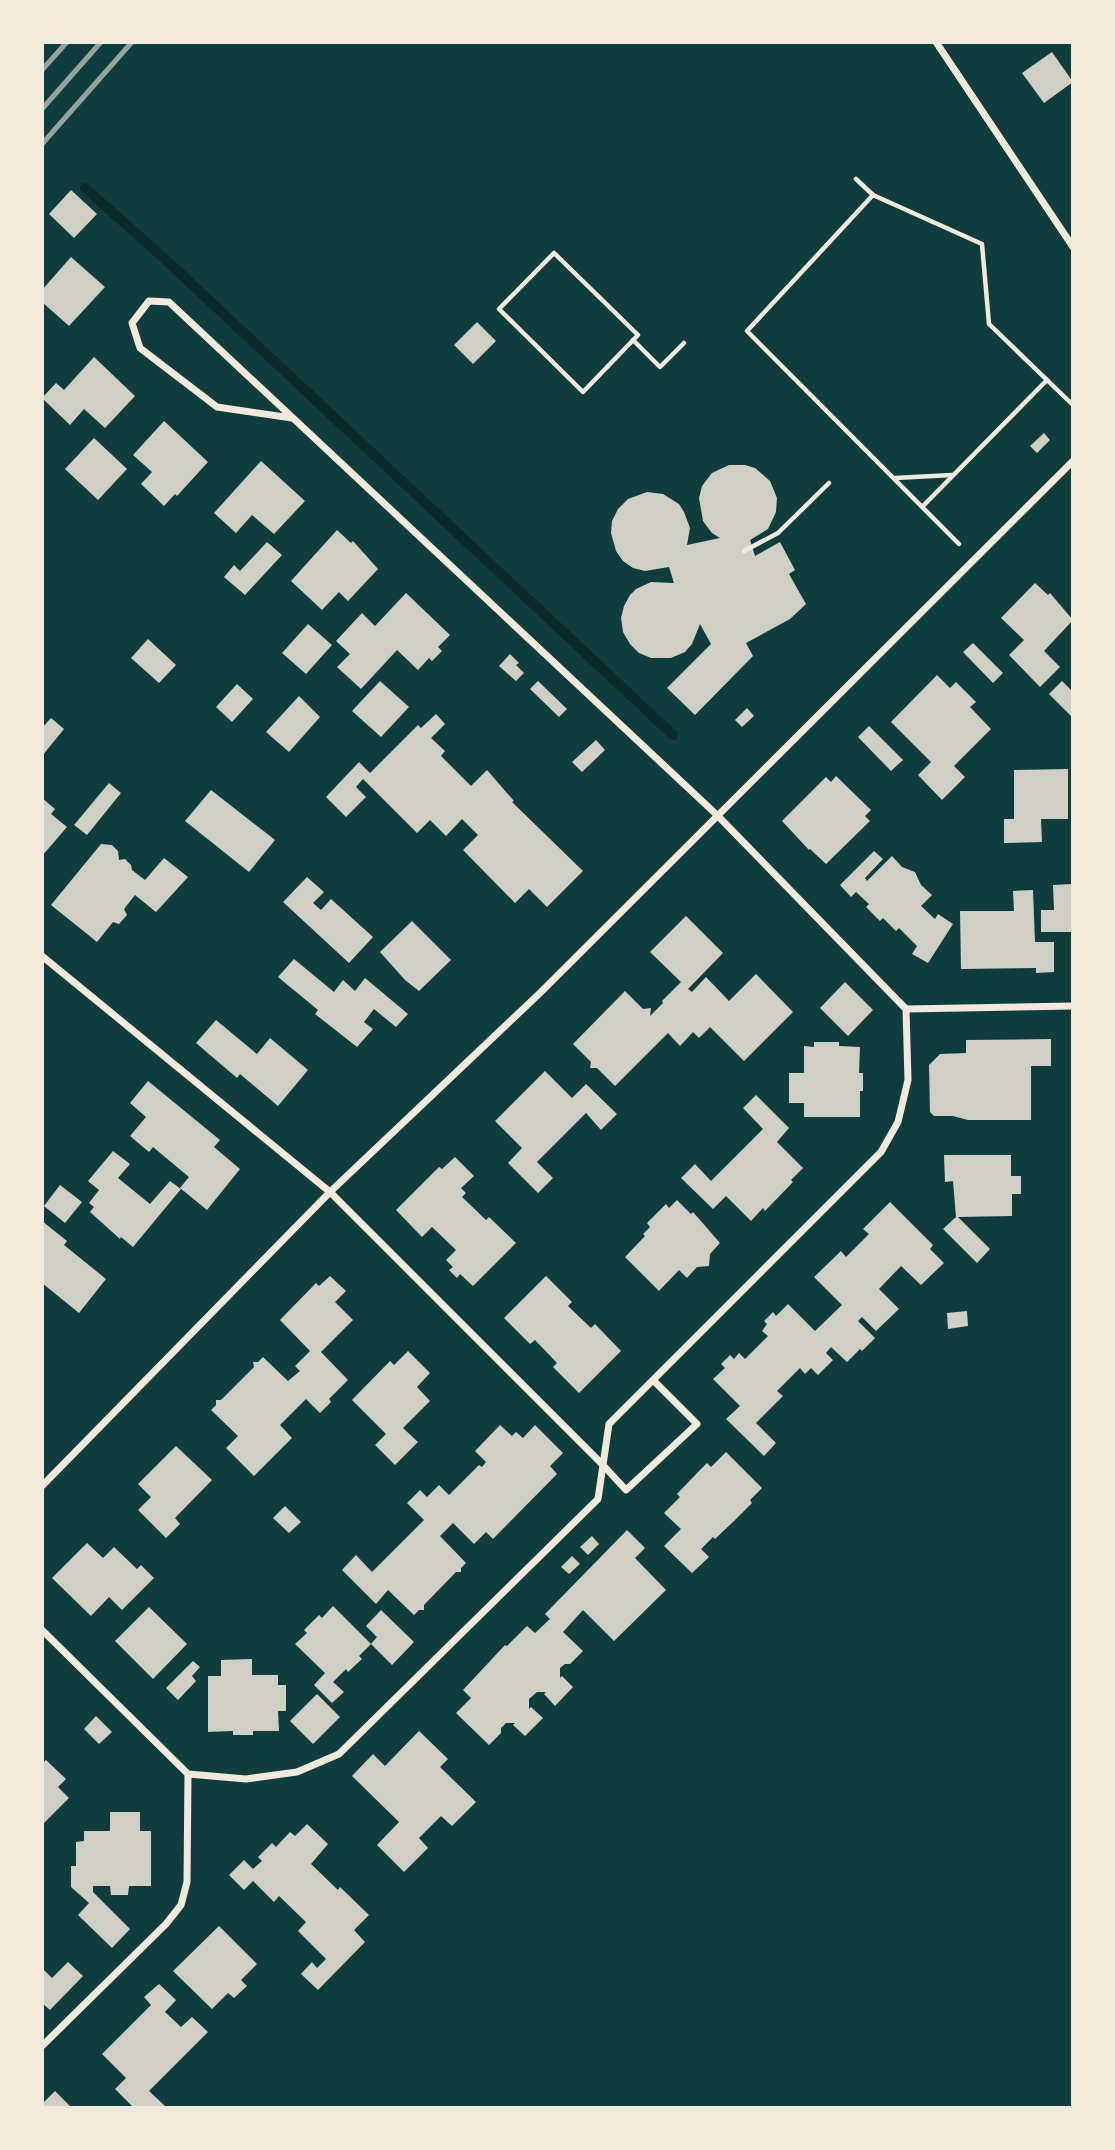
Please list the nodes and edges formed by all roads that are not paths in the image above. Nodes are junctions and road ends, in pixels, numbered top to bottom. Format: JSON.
{"nodes":[{"id":1,"x":936,"y":42,"type":"edge"},
{"id":2,"x":1073,"y":247,"type":"edge"},
{"id":3,"x":292,"y":418,"type":"junction"},
{"id":4,"x":1073,"y":461,"type":"edge"},
{"id":5,"x":718,"y":815,"type":"junction"},
{"id":6,"x":42,"y":956,"type":"edge"},
{"id":7,"x":1073,"y":1006,"type":"edge"},
{"id":8,"x":906,"y":1009,"type":"junction"},
{"id":9,"x":330,"y":1192,"type":"junction"},
{"id":10,"x":654,"y":1381,"type":"junction"},
{"id":11,"x":602,"y":1464,"type":"junction"},
{"id":12,"x":42,"y":1486,"type":"edge"},
{"id":13,"x":42,"y":1630,"type":"edge"},
{"id":14,"x":188,"y":1774,"type":"junction"},
{"id":15,"x":42,"y":2046,"type":"edge"}],
"edges":[{"from":1,"to":2,"type":"street"},
{"from":3,"to":3,"type":"street"},
{"from":3,"to":5,"type":"street"},
{"from":4,"to":5,"type":"street"},
{"from":5,"to":8,"type":"street"},
{"from":5,"to":9,"type":"street"},
{"from":6,"to":9,"type":"street"},
{"from":7,"to":8,"type":"street"},
{"from":8,"to":10,"type":"street"},
{"from":9,"to":11,"type":"street"},
{"from":9,"to":12,"type":"street"},
{"from":10,"to":11,"type":"street"},
{"from":10,"to":11,"type":"street"},
{"from":11,"to":14,"type":"street"},
{"from":13,"to":14,"type":"street"},
{"from":14,"to":15,"type":"street"}]}
